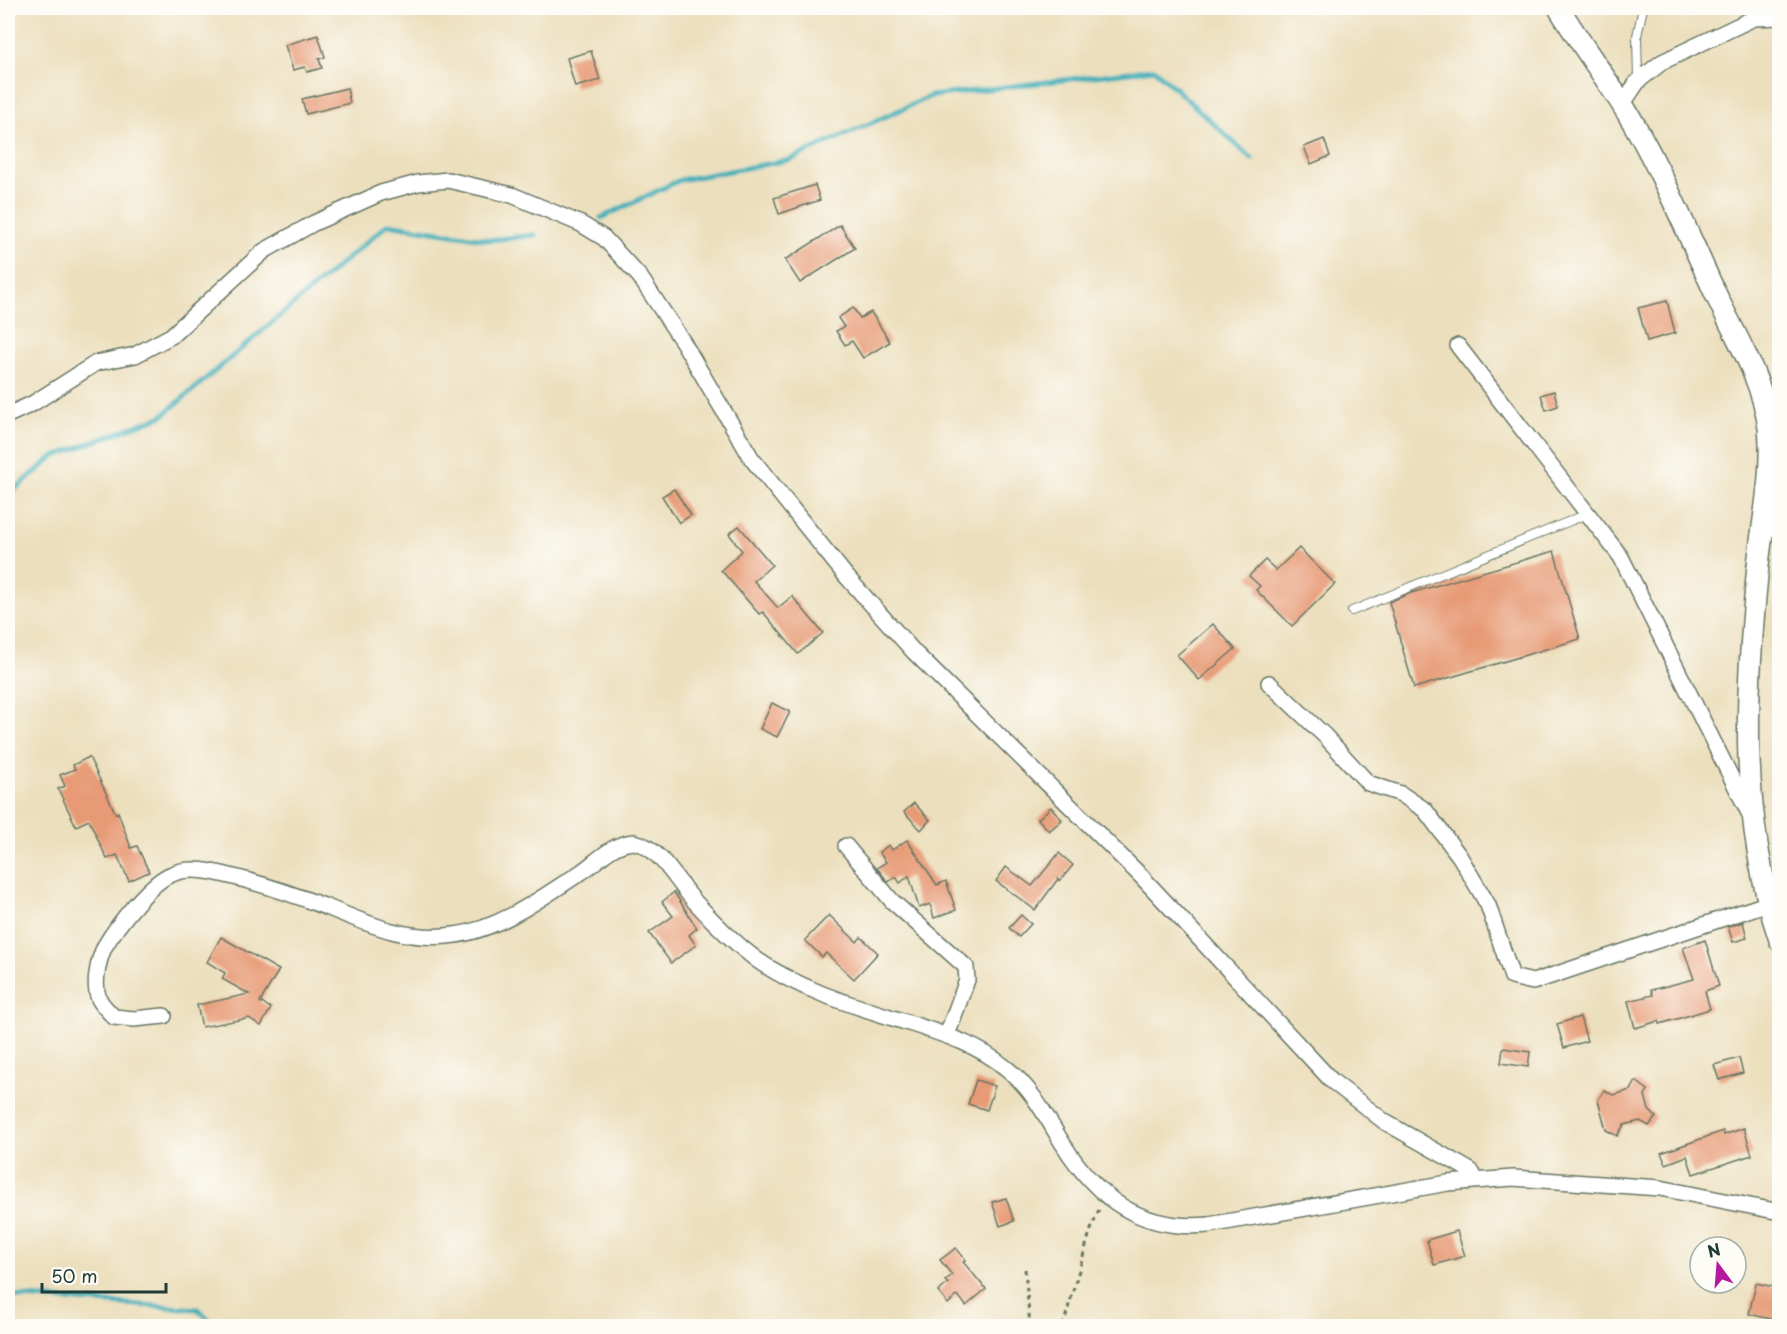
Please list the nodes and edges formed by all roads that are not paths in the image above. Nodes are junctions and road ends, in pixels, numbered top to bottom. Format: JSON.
{"nodes":[{"id":1,"x":1558,"y":8,"type":"edge"},
{"id":2,"x":1643,"y":8,"type":"edge"},
{"id":3,"x":1779,"y":17,"type":"edge"},
{"id":4,"x":1638,"y":81,"type":"junction"},
{"id":5,"x":1622,"y":105,"type":"junction"},
{"id":6,"x":1458,"y":346,"type":"dead end"},
{"id":7,"x":8,"y":415,"type":"edge"},
{"id":8,"x":1587,"y":514,"type":"junction"},
{"id":9,"x":1771,"y":528,"type":"edge"},
{"id":10,"x":1352,"y":610,"type":"dead end"},
{"id":11,"x":1269,"y":683,"type":"dead end"},
{"id":12,"x":1753,"y":821,"type":"junction"},
{"id":13,"x":846,"y":846,"type":"dead end"},
{"id":14,"x":1769,"y":903,"type":"junction"},
{"id":15,"x":1779,"y":940,"type":"edge"},
{"id":16,"x":164,"y":1016,"type":"dead end"},
{"id":17,"x":947,"y":1035,"type":"junction"},
{"id":18,"x":1476,"y":1180,"type":"junction"},
{"id":19,"x":1779,"y":1212,"type":"edge"}],
"edges":[{"from":1,"to":5,"type":"street"},
{"from":2,"to":4,"type":"lane"},
{"from":3,"to":4,"type":"street"},
{"from":4,"to":5,"type":"street"},
{"from":5,"to":9,"type":"street"},
{"from":6,"to":8,"type":"street"},
{"from":7,"to":18,"type":"street"},
{"from":8,"to":10,"type":"lane"},
{"from":8,"to":12,"type":"street"},
{"from":9,"to":12,"type":"street"},
{"from":11,"to":14,"type":"street"},
{"from":12,"to":14,"type":"street"},
{"from":13,"to":17,"type":"street"},
{"from":14,"to":15,"type":"street"},
{"from":16,"to":17,"type":"street"},
{"from":17,"to":18,"type":"street"},
{"from":18,"to":19,"type":"street"}]}
